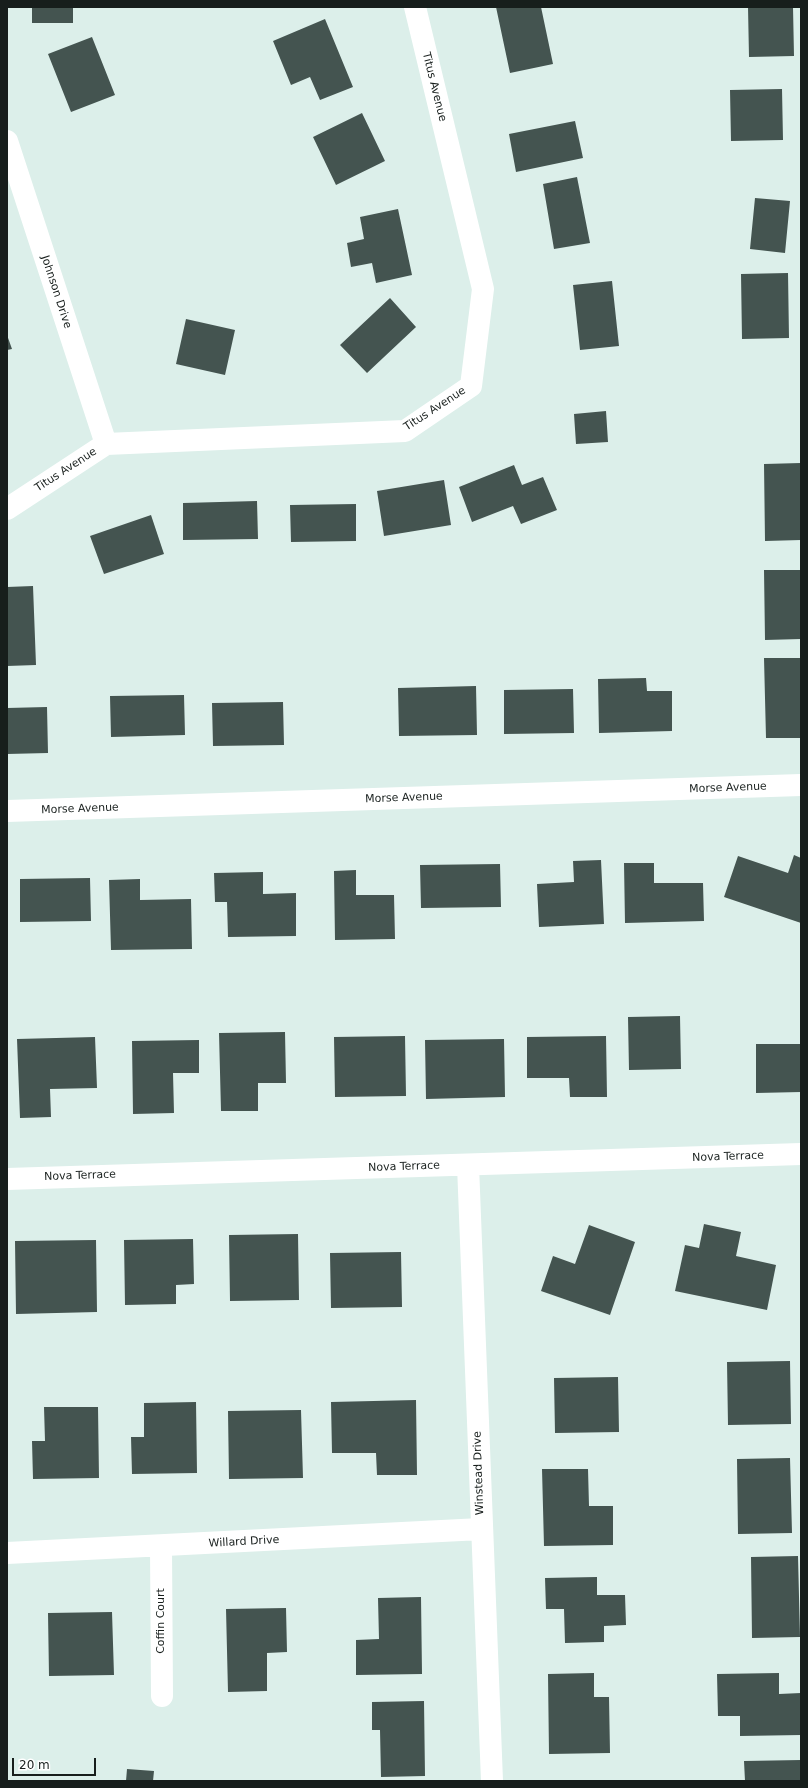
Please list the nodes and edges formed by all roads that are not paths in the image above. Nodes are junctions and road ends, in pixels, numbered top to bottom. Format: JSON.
{"nodes":[{"id":1,"x":415,"y":7,"type":"edge"},
{"id":2,"x":7,"y":141,"type":"edge"},
{"id":3,"x":106,"y":444,"type":"junction"},
{"id":4,"x":7,"y":509,"type":"edge"},
{"id":5,"x":801,"y":785,"type":"edge"},
{"id":6,"x":7,"y":811,"type":"edge"},
{"id":7,"x":801,"y":1154,"type":"edge"},
{"id":8,"x":468,"y":1165,"type":"junction"},
{"id":9,"x":7,"y":1178,"type":"edge"},
{"id":10,"x":481,"y":1529,"type":"junction"},
{"id":11,"x":161,"y":1546,"type":"junction"},
{"id":12,"x":7,"y":1553,"type":"edge"},
{"id":13,"x":162,"y":1696,"type":"dead end"},
{"id":14,"x":492,"y":1781,"type":"edge"}],
"edges":[{"from":1,"to":3,"type":"street","name":"Titus Avenue"},
{"from":2,"to":3,"type":"street","name":"Johnson Drive"},
{"from":3,"to":4,"type":"street","name":"Titus Avenue"},
{"from":5,"to":6,"type":"street","name":"Morse Avenue"},
{"from":7,"to":8,"type":"street","name":"Nova Terrace"},
{"from":8,"to":9,"type":"street","name":"Nova Terrace"},
{"from":8,"to":10,"type":"street","name":"Winstead Drive"},
{"from":10,"to":11,"type":"street","name":"Willard Drive"},
{"from":10,"to":14,"type":"street","name":"Winstead Drive"},
{"from":11,"to":12,"type":"street","name":"Willard Drive"},
{"from":11,"to":13,"type":"street","name":"Coffin Court"}]}
